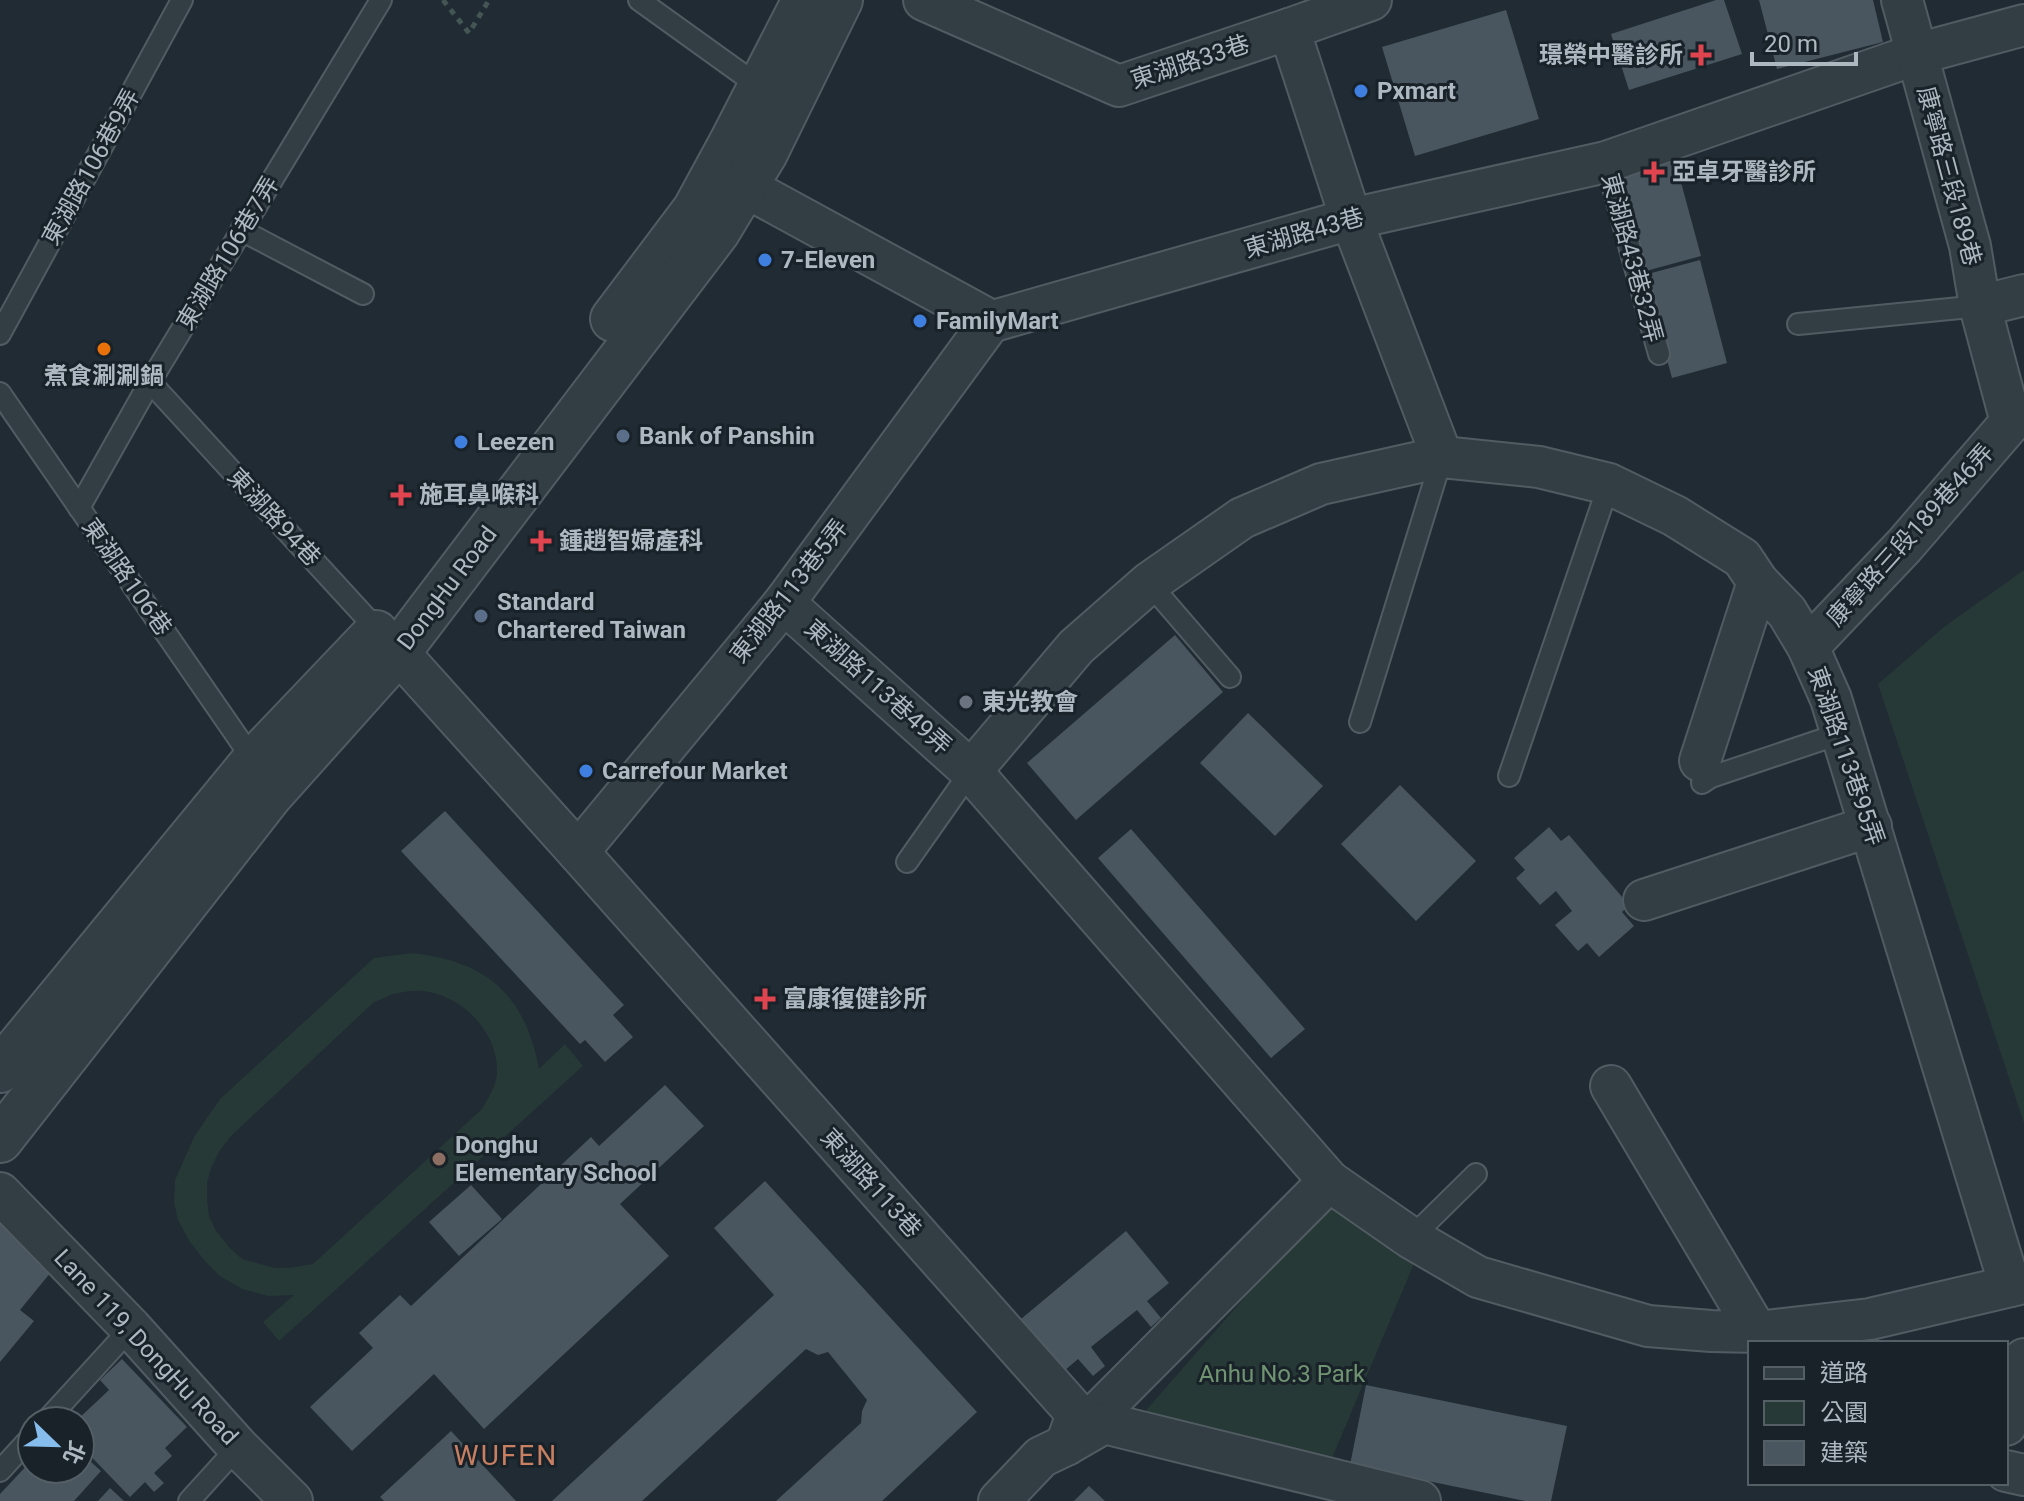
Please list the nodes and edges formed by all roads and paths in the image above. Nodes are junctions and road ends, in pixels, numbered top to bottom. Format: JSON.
{"nodes":[{"id":1,"x":182,"y":0,"type":"edge"},
{"id":2,"x":381,"y":0,"type":"edge"},
{"id":3,"x":443,"y":0,"type":"edge"},
{"id":4,"x":489,"y":0,"type":"edge"},
{"id":5,"x":639,"y":0,"type":"edge"},
{"id":6,"x":805,"y":0,"type":"edge"},
{"id":7,"x":840,"y":0,"type":"edge"},
{"id":8,"x":924,"y":0,"type":"edge"},
{"id":9,"x":1371,"y":0,"type":"edge"},
{"id":10,"x":1902,"y":0,"type":"edge"},
{"id":11,"x":2024,"y":25,"type":"edge"},
{"id":12,"x":1289,"y":29,"type":"junction"},
{"id":13,"x":1917,"y":54,"type":"junction"},
{"id":14,"x":760,"y":87,"type":"junction"},
{"id":15,"x":1606,"y":162,"type":"junction"},
{"id":16,"x":730,"y":179,"type":"junction"},
{"id":17,"x":1351,"y":219,"type":"junction"},
{"id":18,"x":241,"y":230,"type":"junction"},
{"id":19,"x":363,"y":294,"type":"dead end"},
{"id":20,"x":2024,"y":295,"type":"edge"},
{"id":21,"x":1980,"y":306,"type":"junction"},
{"id":22,"x":986,"y":319,"type":"junction"},
{"id":23,"x":1798,"y":324,"type":"dead end"},
{"id":24,"x":0,"y":334,"type":"edge"},
{"id":25,"x":1659,"y":354,"type":"dead end"},
{"id":26,"x":150,"y":382,"type":"junction"},
{"id":27,"x":0,"y":393,"type":"edge"},
{"id":28,"x":2018,"y":423,"type":"edge"},
{"id":29,"x":1442,"y":457,"type":"junction"},
{"id":30,"x":1609,"y":484,"type":"junction"},
{"id":31,"x":79,"y":508,"type":"junction"},
{"id":32,"x":1758,"y":582,"type":"junction"},
{"id":33,"x":1149,"y":583,"type":"junction"},
{"id":34,"x":784,"y":603,"type":"junction"},
{"id":35,"x":388,"y":641,"type":"junction"},
{"id":36,"x":1808,"y":647,"type":"junction"},
{"id":37,"x":1230,"y":677,"type":"dead end"},
{"id":38,"x":1360,"y":722,"type":"dead end"},
{"id":39,"x":1842,"y":733,"type":"junction"},
{"id":40,"x":254,"y":761,"type":"junction"},
{"id":41,"x":971,"y":771,"type":"junction"},
{"id":42,"x":1701,"y":772,"type":"joint"},
{"id":43,"x":1509,"y":776,"type":"dead end"},
{"id":44,"x":1871,"y":826,"type":"junction"},
{"id":45,"x":578,"y":852,"type":"junction"},
{"id":46,"x":907,"y":862,"type":"dead end"},
{"id":47,"x":1644,"y":900,"type":"dead end"},
{"id":48,"x":0,"y":1070,"type":"edge"},
{"id":49,"x":1611,"y":1086,"type":"dead end"},
{"id":50,"x":0,"y":1140,"type":"edge"},
{"id":51,"x":1476,"y":1174,"type":"dead end"},
{"id":52,"x":1329,"y":1181,"type":"junction"},
{"id":53,"x":0,"y":1193,"type":"edge"},
{"id":54,"x":1411,"y":1238,"type":"junction"},
{"id":55,"x":2017,"y":1284,"type":"edge"},
{"id":56,"x":131,"y":1328,"type":"junction"},
{"id":57,"x":1757,"y":1332,"type":"junction"},
{"id":58,"x":2024,"y":1359,"type":"edge"},
{"id":59,"x":61,"y":1405,"type":"edge"},
{"id":60,"x":2008,"y":1418,"type":"edge"},
{"id":61,"x":1066,"y":1445,"type":"junction"},
{"id":62,"x":238,"y":1447,"type":"junction"},
{"id":63,"x":16,"y":1454,"type":"edge"},
{"id":64,"x":0,"y":1471,"type":"edge"},
{"id":65,"x":189,"y":1501,"type":"edge"},
{"id":66,"x":292,"y":1501,"type":"edge"},
{"id":67,"x":999,"y":1501,"type":"edge"},
{"id":68,"x":1420,"y":1501,"type":"edge"}],
"edges":[{"from":1,"to":24,"type":"lane","name":"東湖路106巷9弄"},
{"from":2,"to":18,"type":"lane","name":"東湖路106巷7弄"},
{"from":3,"to":4,"type":"path"},
{"from":5,"to":14,"type":"lane"},
{"from":6,"to":14,"type":"street","name":"DongHu Road"},
{"from":7,"to":16,"type":"street","name":"DongHu Road"},
{"from":8,"to":12,"type":"street","name":"東湖路33巷"},
{"from":9,"to":12,"type":"street","name":"東湖路33巷"},
{"from":10,"to":13,"type":"street","name":"康寧路三段189巷"},
{"from":11,"to":13,"type":"street","name":"東湖路43巷"},
{"from":12,"to":17,"type":"street"},
{"from":13,"to":15,"type":"street","name":"東湖路43巷"},
{"from":13,"to":21,"type":"street","name":"康寧路三段189巷"},
{"from":14,"to":16,"type":"street","name":"DongHu Road"},
{"from":15,"to":17,"type":"street","name":"東湖路43巷"},
{"from":15,"to":25,"type":"lane","name":"東湖路43巷32弄"},
{"from":16,"to":22,"type":"street"},
{"from":16,"to":35,"type":"street","name":"DongHu Road"},
{"from":17,"to":22,"type":"street","name":"東湖路43巷"},
{"from":17,"to":29,"type":"street"},
{"from":18,"to":19,"type":"lane"},
{"from":18,"to":26,"type":"lane","name":"東湖路106巷7弄"},
{"from":20,"to":21,"type":"street"},
{"from":21,"to":23,"type":"lane"},
{"from":21,"to":28,"type":"street","name":"康寧路三段189巷"},
{"from":22,"to":34,"type":"street","name":"東湖路113巷5弄"},
{"from":26,"to":31,"type":"lane","name":"東湖路106巷7弄"},
{"from":26,"to":35,"type":"lane","name":"東湖路94巷"},
{"from":27,"to":31,"type":"lane","name":"東湖路106巷"},
{"from":28,"to":36,"type":"street","name":"康寧路三段189巷46弄"},
{"from":29,"to":30,"type":"street","name":"東湖路113巷95弄"},
{"from":29,"to":33,"type":"street","name":"東湖路113巷95弄"},
{"from":29,"to":38,"type":"lane"},
{"from":30,"to":32,"type":"street","name":"東湖路113巷95弄"},
{"from":30,"to":43,"type":"lane"},
{"from":31,"to":40,"type":"lane","name":"東湖路106巷"},
{"from":32,"to":36,"type":"street","name":"東湖路113巷95弄"},
{"from":32,"to":42,"type":"street"},
{"from":33,"to":37,"type":"lane"},
{"from":33,"to":41,"type":"street","name":"東湖路113巷95弄"},
{"from":34,"to":41,"type":"street","name":"東湖路113巷49弄"},
{"from":34,"to":45,"type":"street","name":"東湖路113巷5弄"},
{"from":35,"to":40,"type":"street","name":"DongHu Road"},
{"from":35,"to":45,"type":"street","name":"東湖路113巷"},
{"from":35,"to":50,"type":"street","name":"DongHu Road"},
{"from":36,"to":39,"type":"street","name":"東湖路113巷95弄"},
{"from":39,"to":42,"type":"lane"},
{"from":39,"to":44,"type":"street","name":"東湖路113巷95弄"},
{"from":40,"to":48,"type":"street","name":"DongHu Road"},
{"from":41,"to":46,"type":"lane"},
{"from":41,"to":52,"type":"street","name":"東湖路113巷49弄"},
{"from":44,"to":47,"type":"street"},
{"from":44,"to":55,"type":"street","name":"東湖路113巷95弄"},
{"from":45,"to":61,"type":"street","name":"東湖路113巷"},
{"from":49,"to":57,"type":"street"},
{"from":51,"to":54,"type":"lane"},
{"from":52,"to":54,"type":"street","name":"東湖路113巷49弄"},
{"from":52,"to":61,"type":"street"},
{"from":53,"to":56,"type":"street","name":"Lane 119, DongHu Road"},
{"from":54,"to":57,"type":"street","name":"東湖路113巷49弄"},
{"from":55,"to":57,"type":"street","name":"東湖路113巷49弄"},
{"from":56,"to":59,"type":"lane"},
{"from":56,"to":62,"type":"street","name":"Lane 119, DongHu Road"},
{"from":58,"to":60,"type":"street"},
{"from":61,"to":67,"type":"street"},
{"from":61,"to":68,"type":"street"},
{"from":62,"to":65,"type":"lane"},
{"from":62,"to":66,"type":"street","name":"Lane 119, DongHu Road"},
{"from":63,"to":64,"type":"lane"}]}
